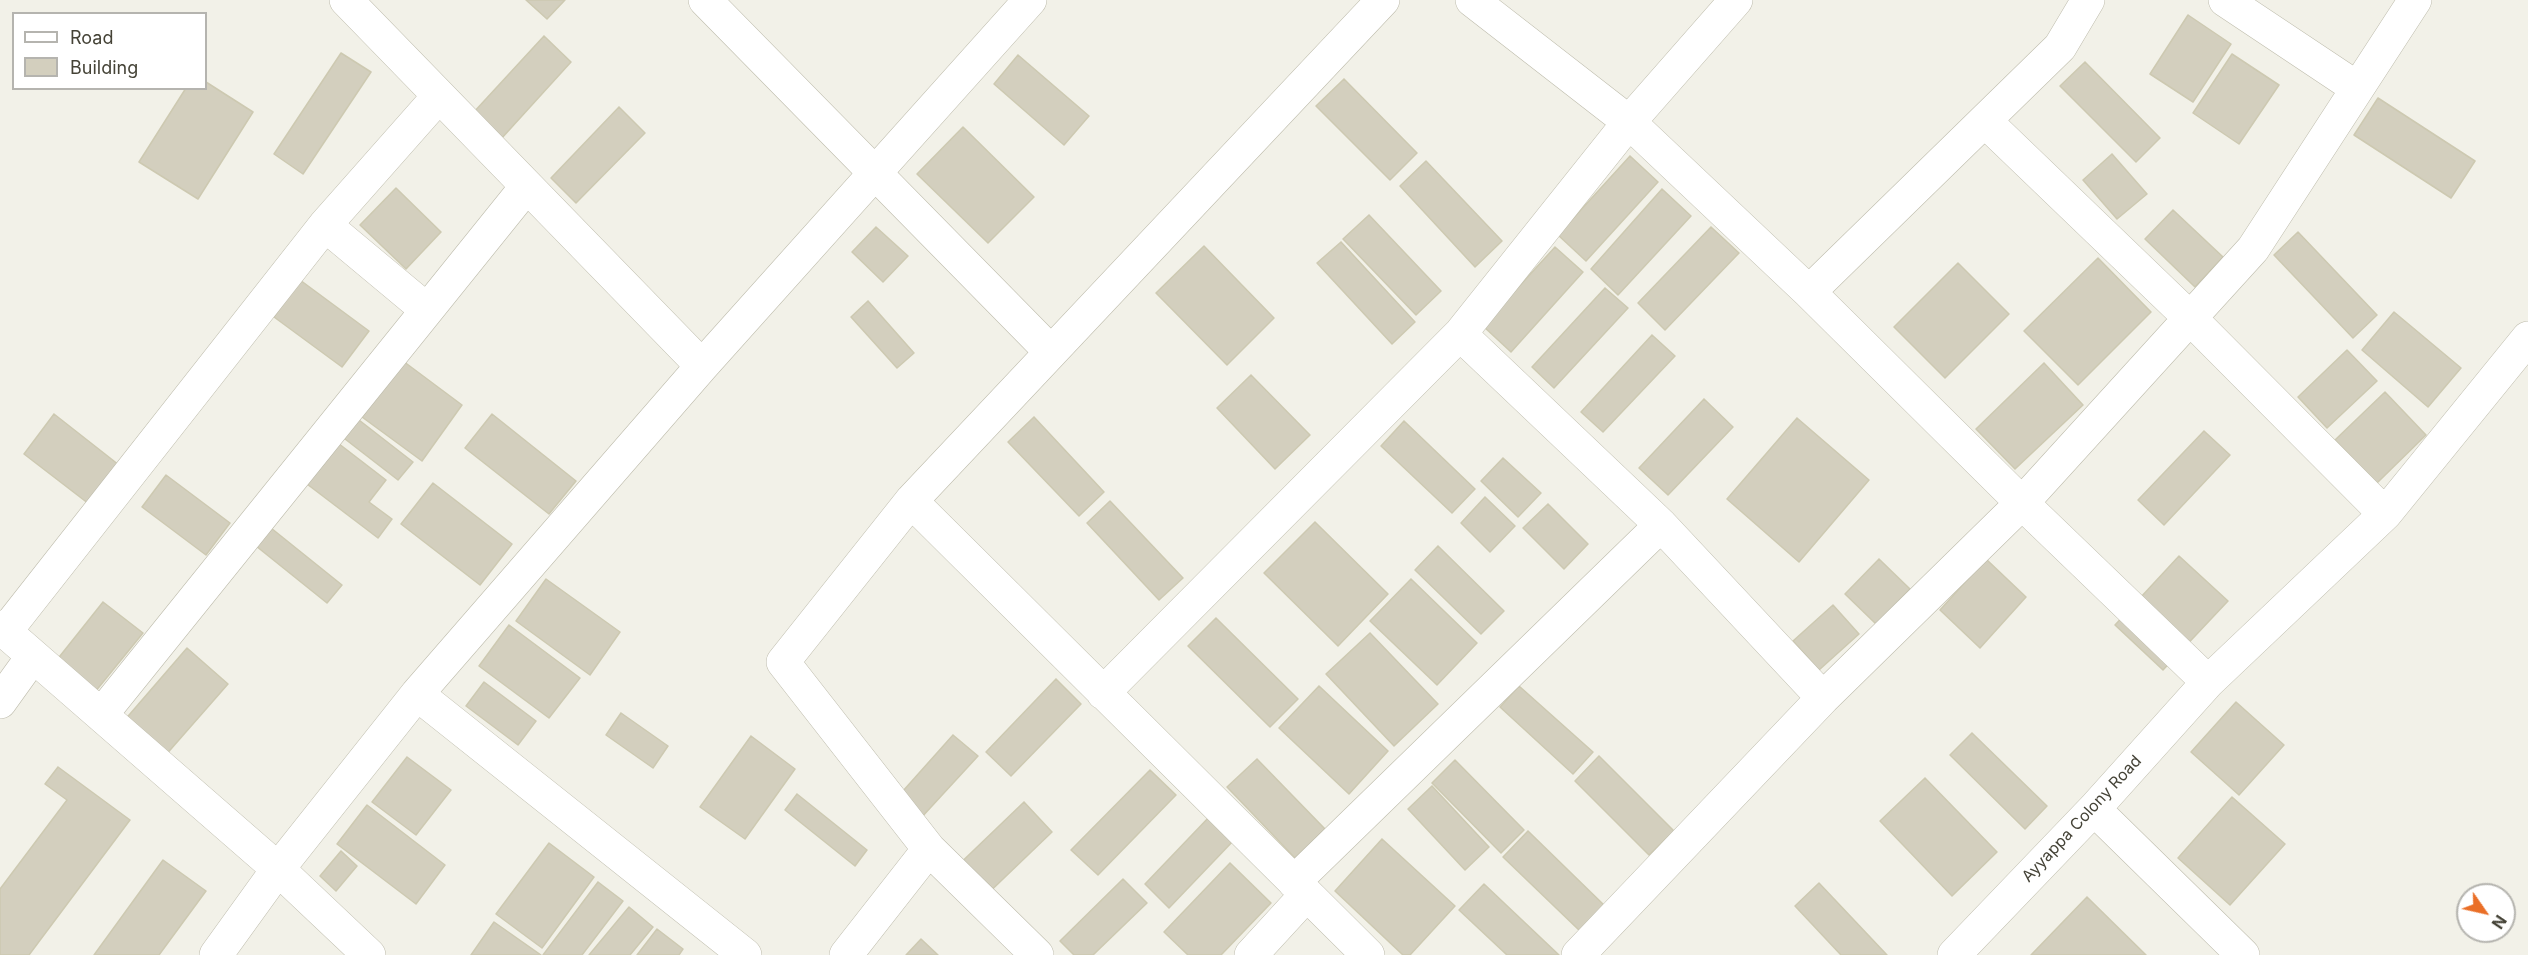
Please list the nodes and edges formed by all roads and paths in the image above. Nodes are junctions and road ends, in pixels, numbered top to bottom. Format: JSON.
{"nodes":[{"id":1,"x":346,"y":0,"type":"edge"},
{"id":2,"x":705,"y":0,"type":"edge"},
{"id":3,"x":1030,"y":0,"type":"edge"},
{"id":4,"x":1383,"y":0,"type":"edge"},
{"id":5,"x":1473,"y":0,"type":"edge"},
{"id":6,"x":1736,"y":0,"type":"edge"},
{"id":7,"x":2088,"y":0,"type":"edge"},
{"id":8,"x":2225,"y":0,"type":"edge"},
{"id":9,"x":2415,"y":0,"type":"edge"},
{"id":10,"x":2357,"y":88,"type":"junction"},
{"id":11,"x":439,"y":96,"type":"junction"},
{"id":12,"x":1985,"y":121,"type":"junction"},
{"id":13,"x":1629,"y":122,"type":"junction"},
{"id":14,"x":877,"y":174,"type":"junction"},
{"id":15,"x":527,"y":186,"type":"junction"},
{"id":16,"x":325,"y":225,"type":"junction"},
{"id":17,"x":1809,"y":292,"type":"junction"},
{"id":18,"x":428,"y":310,"type":"junction"},
{"id":19,"x":2190,"y":318,"type":"junction"},
{"id":20,"x":1460,"y":334,"type":"junction"},
{"id":21,"x":2528,"y":338,"type":"edge"},
{"id":22,"x":1051,"y":352,"type":"junction"},
{"id":23,"x":702,"y":366,"type":"junction"},
{"id":24,"x":911,"y":501,"type":"junction"},
{"id":25,"x":2022,"y":503,"type":"junction"},
{"id":26,"x":2385,"y":514,"type":"junction"},
{"id":27,"x":1661,"y":525,"type":"junction"},
{"id":28,"x":3,"y":629,"type":"edge"},
{"id":29,"x":33,"y":656,"type":"junction"},
{"id":30,"x":2208,"y":682,"type":"junction"},
{"id":31,"x":1103,"y":693,"type":"junction"},
{"id":32,"x":417,"y":694,"type":"junction"},
{"id":33,"x":1824,"y":698,"type":"junction"},
{"id":34,"x":0,"y":702,"type":"edge"},
{"id":35,"x":101,"y":715,"type":"junction"},
{"id":36,"x":2094,"y":809,"type":"junction"},
{"id":37,"x":929,"y":849,"type":"junction"},
{"id":38,"x":278,"y":869,"type":"junction"},
{"id":39,"x":1300,"y":888,"type":"junction"},
{"id":40,"x":216,"y":955,"type":"edge"},
{"id":41,"x":369,"y":955,"type":"edge"},
{"id":42,"x":745,"y":955,"type":"edge"},
{"id":43,"x":846,"y":955,"type":"edge"},
{"id":44,"x":1037,"y":955,"type":"edge"},
{"id":45,"x":1251,"y":955,"type":"edge"},
{"id":46,"x":1368,"y":955,"type":"edge"},
{"id":47,"x":1578,"y":955,"type":"edge"},
{"id":48,"x":1954,"y":955,"type":"edge"},
{"id":49,"x":2243,"y":955,"type":"edge"}],
"edges":[{"from":1,"to":11,"type":"street"},
{"from":2,"to":14,"type":"street"},
{"from":3,"to":14,"type":"street"},
{"from":4,"to":22,"type":"street"},
{"from":5,"to":13,"type":"street"},
{"from":6,"to":13,"type":"street"},
{"from":7,"to":12,"type":"street"},
{"from":8,"to":10,"type":"street"},
{"from":9,"to":10,"type":"street"},
{"from":10,"to":19,"type":"street"},
{"from":11,"to":15,"type":"street"},
{"from":11,"to":16,"type":"street"},
{"from":12,"to":17,"type":"street"},
{"from":12,"to":19,"type":"street"},
{"from":13,"to":17,"type":"street"},
{"from":13,"to":20,"type":"street"},
{"from":14,"to":22,"type":"street"},
{"from":14,"to":23,"type":"street"},
{"from":15,"to":18,"type":"street"},
{"from":15,"to":23,"type":"street"},
{"from":16,"to":18,"type":"street"},
{"from":16,"to":28,"type":"street"},
{"from":17,"to":25,"type":"street"},
{"from":18,"to":35,"type":"street"},
{"from":19,"to":25,"type":"street"},
{"from":19,"to":26,"type":"street"},
{"from":20,"to":27,"type":"street"},
{"from":20,"to":31,"type":"street"},
{"from":21,"to":26,"type":"street","name":"Ayyappa Colony Road"},
{"from":22,"to":24,"type":"street"},
{"from":23,"to":32,"type":"street"},
{"from":24,"to":31,"type":"street"},
{"from":24,"to":37,"type":"street"},
{"from":25,"to":30,"type":"street"},
{"from":25,"to":33,"type":"street"},
{"from":26,"to":30,"type":"street","name":"Ayyappa Colony Road"},
{"from":27,"to":33,"type":"street"},
{"from":27,"to":39,"type":"street"},
{"from":28,"to":29,"type":"street"},
{"from":29,"to":34,"type":"street"},
{"from":29,"to":35,"type":"street"},
{"from":30,"to":36,"type":"street","name":"Ayyappa Colony Road"},
{"from":31,"to":39,"type":"street"},
{"from":32,"to":38,"type":"street"},
{"from":32,"to":42,"type":"street"},
{"from":33,"to":47,"type":"street"},
{"from":35,"to":38,"type":"street"},
{"from":36,"to":48,"type":"street","name":"Ayyappa Colony Road"},
{"from":36,"to":49,"type":"street"},
{"from":37,"to":43,"type":"street"},
{"from":37,"to":44,"type":"street"},
{"from":38,"to":40,"type":"street"},
{"from":38,"to":41,"type":"street"},
{"from":39,"to":45,"type":"street"},
{"from":39,"to":46,"type":"street"}]}
